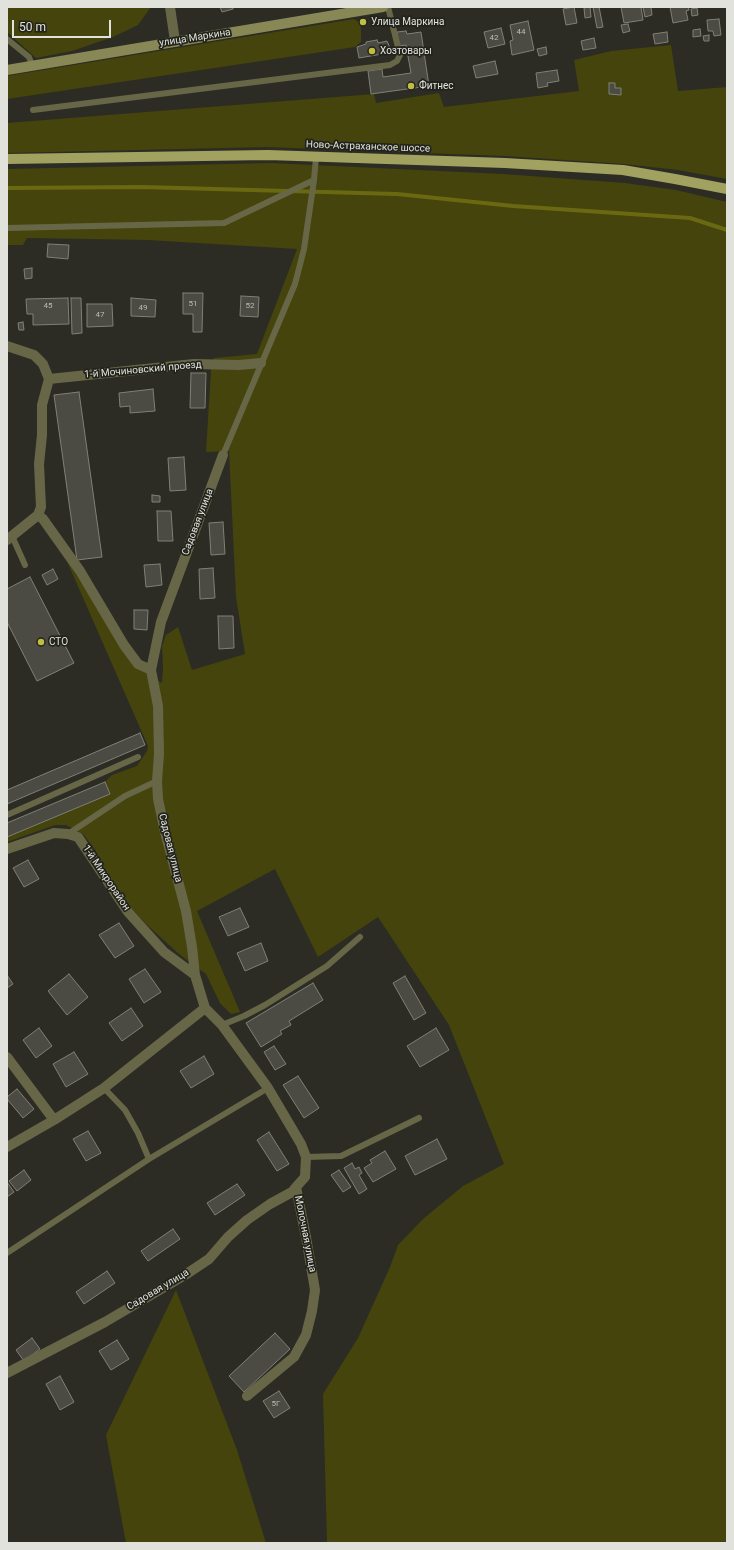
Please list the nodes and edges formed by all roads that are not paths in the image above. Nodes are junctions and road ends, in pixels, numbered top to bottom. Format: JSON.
{"nodes":[{"id":1,"x":170,"y":7,"type":"edge"},
{"id":2,"x":383,"y":7,"type":"edge"},
{"id":3,"x":388,"y":7,"type":"edge"},
{"id":4,"x":7,"y":39,"type":"edge"},
{"id":5,"x":175,"y":41,"type":"junction"},
{"id":6,"x":32,"y":65,"type":"junction"},
{"id":7,"x":7,"y":70,"type":"edge"},
{"id":8,"x":32,"y":110,"type":"dead end"},
{"id":9,"x":316,"y":157,"type":"junction"},
{"id":10,"x":7,"y":159,"type":"edge"},
{"id":11,"x":314,"y":180,"type":"junction"},
{"id":12,"x":727,"y":189,"type":"edge"},
{"id":13,"x":7,"y":228,"type":"edge"},
{"id":14,"x":7,"y":346,"type":"edge"},
{"id":15,"x":261,"y":363,"type":"junction"},
{"id":16,"x":49,"y":379,"type":"junction"},
{"id":17,"x":223,"y":455,"type":"joint"},
{"id":18,"x":38,"y":515,"type":"junction"},
{"id":19,"x":10,"y":538,"type":"edge"},
{"id":20,"x":25,"y":565,"type":"dead end"},
{"id":21,"x":151,"y":670,"type":"junction"},
{"id":22,"x":138,"y":757,"type":"dead end"},
{"id":23,"x":157,"y":781,"type":"junction"},
{"id":24,"x":7,"y":815,"type":"edge"},
{"id":25,"x":68,"y":834,"type":"junction"},
{"id":26,"x":7,"y":849,"type":"edge"},
{"id":27,"x":360,"y":937,"type":"dead end"},
{"id":28,"x":195,"y":975,"type":"junction"},
{"id":29,"x":205,"y":1008,"type":"junction"},
{"id":30,"x":222,"y":1025,"type":"junction"},
{"id":31,"x":7,"y":1057,"type":"edge"},
{"id":32,"x":104,"y":1088,"type":"junction"},
{"id":33,"x":268,"y":1088,"type":"junction"},
{"id":34,"x":419,"y":1118,"type":"dead end"},
{"id":35,"x":54,"y":1120,"type":"junction"},
{"id":36,"x":7,"y":1147,"type":"edge"},
{"id":37,"x":306,"y":1157,"type":"junction"},
{"id":38,"x":149,"y":1159,"type":"junction"},
{"id":39,"x":296,"y":1187,"type":"junction"},
{"id":40,"x":7,"y":1253,"type":"edge"},
{"id":41,"x":7,"y":1373,"type":"edge"},
{"id":42,"x":247,"y":1396,"type":"dead end"}],
"edges":[{"from":1,"to":5,"type":"street"},
{"from":2,"to":5,"type":"street","name":"улица Маркина"},
{"from":3,"to":8,"type":"lane"},
{"from":4,"to":6,"type":"lane"},
{"from":5,"to":6,"type":"street","name":"улица Маркина"},
{"from":6,"to":7,"type":"street","name":"улица Маркина"},
{"from":9,"to":10,"type":"main road","name":"Ново-Астраханское шоссе"},
{"from":9,"to":11,"type":"lane"},
{"from":9,"to":12,"type":"main road","name":"Ново-Астраханское шоссе"},
{"from":11,"to":13,"type":"lane"},
{"from":11,"to":15,"type":"lane"},
{"from":14,"to":16,"type":"street"},
{"from":15,"to":16,"type":"street","name":"1-й Мочиновский проезд"},
{"from":15,"to":17,"type":"lane"},
{"from":16,"to":18,"type":"street"},
{"from":17,"to":21,"type":"street","name":"Садовая улица"},
{"from":18,"to":19,"type":"street"},
{"from":18,"to":21,"type":"street"},
{"from":19,"to":20,"type":"lane"},
{"from":21,"to":23,"type":"street","name":"Садовая улица"},
{"from":22,"to":24,"type":"lane"},
{"from":23,"to":25,"type":"lane"},
{"from":23,"to":28,"type":"street","name":"Садовая улица"},
{"from":25,"to":26,"type":"street"},
{"from":25,"to":28,"type":"street","name":"1-й Микрорайон"},
{"from":27,"to":30,"type":"lane"},
{"from":28,"to":29,"type":"street","name":"Садовая улица"},
{"from":29,"to":30,"type":"street","name":"Молочная улица"},
{"from":29,"to":32,"type":"street"},
{"from":30,"to":33,"type":"street","name":"Молочная улица"},
{"from":31,"to":35,"type":"street"},
{"from":32,"to":35,"type":"street"},
{"from":32,"to":38,"type":"lane"},
{"from":33,"to":37,"type":"street","name":"Молочная улица"},
{"from":33,"to":38,"type":"lane"},
{"from":34,"to":37,"type":"lane"},
{"from":35,"to":36,"type":"street"},
{"from":37,"to":39,"type":"street","name":"Молочная улица"},
{"from":38,"to":40,"type":"lane"},
{"from":39,"to":41,"type":"street","name":"Садовая улица"},
{"from":39,"to":42,"type":"street","name":"Молочная улица"}]}
